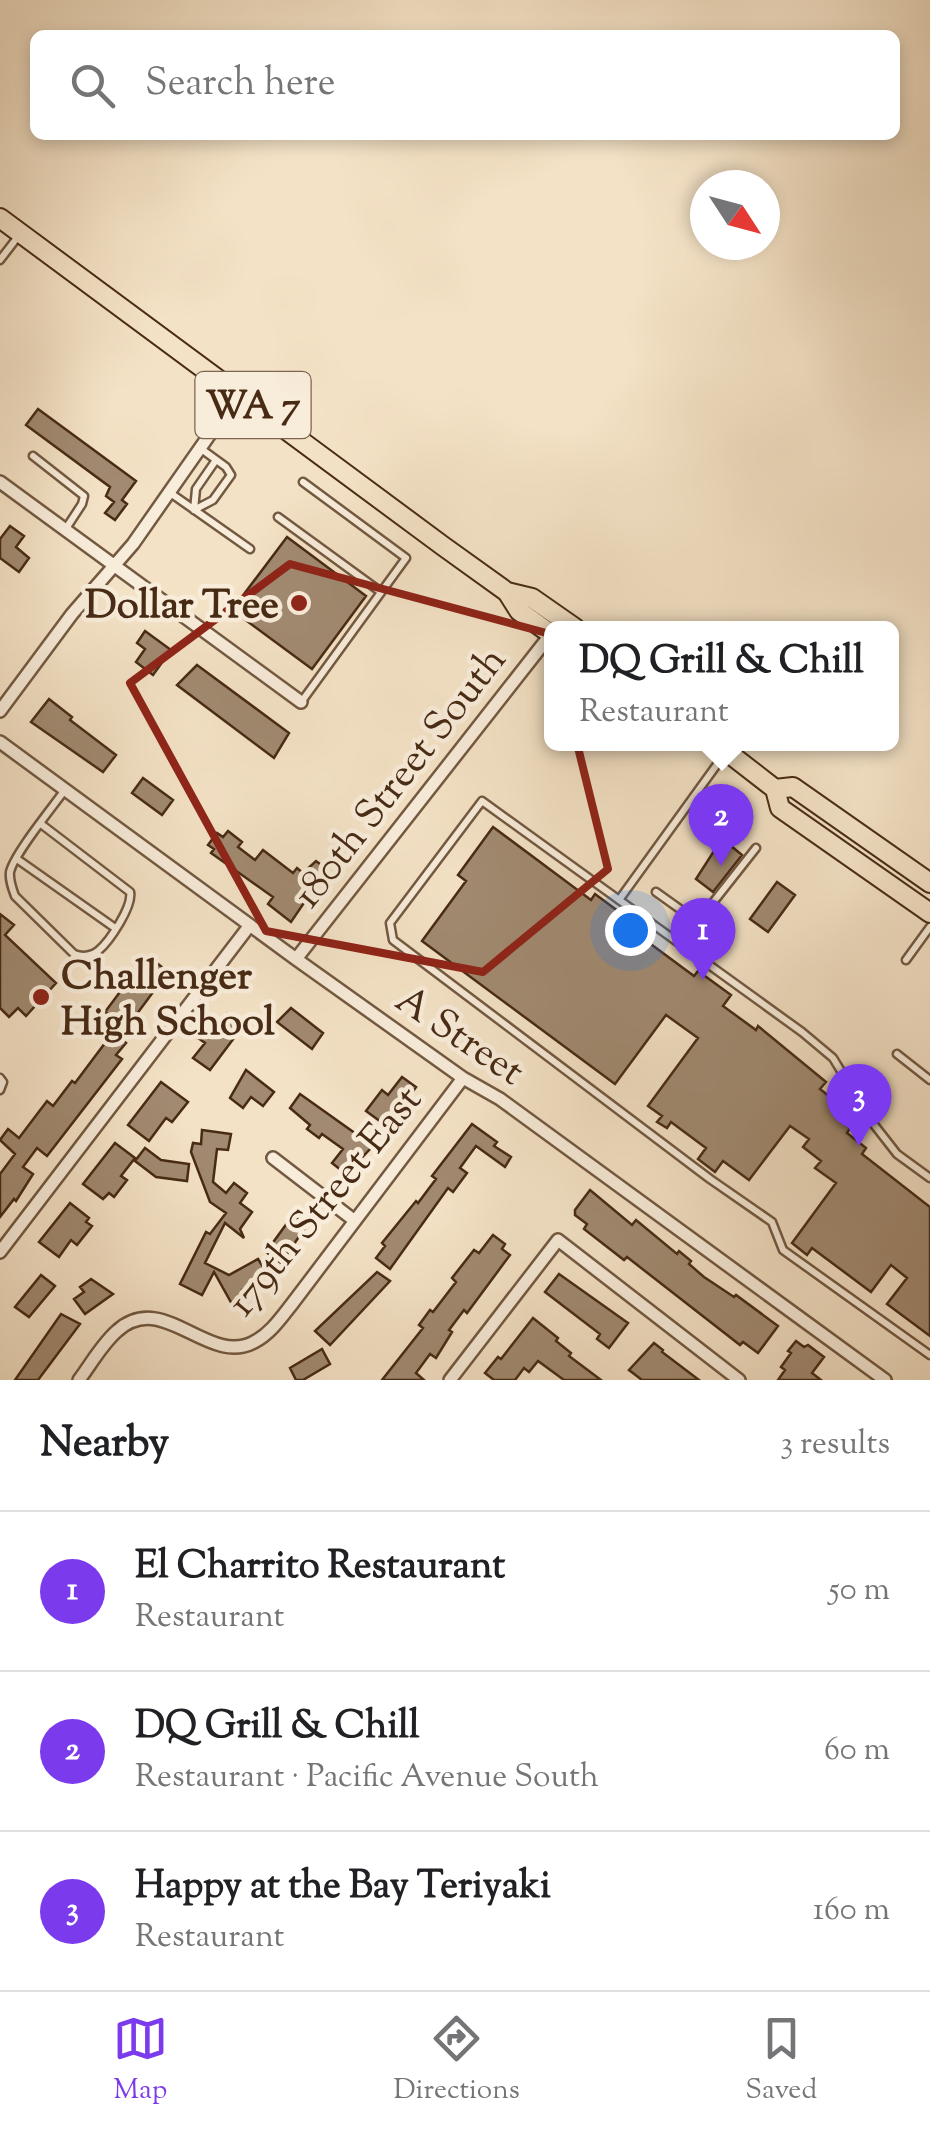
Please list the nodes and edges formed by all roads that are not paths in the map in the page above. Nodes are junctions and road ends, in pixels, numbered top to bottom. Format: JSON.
{"nodes":[{"id":1,"x":0,"y":218,"type":"edge"},
{"id":2,"x":20,"y":233,"type":"junction"},
{"id":3,"x":0,"y":260,"type":"edge"},
{"id":4,"x":238,"y":394,"type":"junction"},
{"id":5,"x":200,"y":448,"type":"junction"},
{"id":6,"x":33,"y":456,"type":"dead end"},
{"id":7,"x":216,"y":460,"type":"junction"},
{"id":8,"x":0,"y":482,"type":"edge"},
{"id":9,"x":303,"y":482,"type":"dead end"},
{"id":10,"x":169,"y":492,"type":"junction"},
{"id":11,"x":194,"y":510,"type":"junction"},
{"id":12,"x":278,"y":517,"type":"dead end"},
{"id":13,"x":64,"y":531,"type":"junction"},
{"id":14,"x":250,"y":549,"type":"dead end"},
{"id":15,"x":113,"y":568,"type":"junction"},
{"id":16,"x":381,"y":592,"type":"junction"},
{"id":17,"x":507,"y":592,"type":"junction"},
{"id":18,"x":564,"y":621,"type":"edge"},
{"id":19,"x":544,"y":629,"type":"edge"},
{"id":20,"x":544,"y":643,"type":"edge"},
{"id":21,"x":301,"y":702,"type":"joint"},
{"id":22,"x":0,"y":711,"type":"edge"},
{"id":23,"x":0,"y":742,"type":"edge"},
{"id":24,"x":719,"y":751,"type":"edge"},
{"id":25,"x":727,"y":751,"type":"edge"},
{"id":26,"x":65,"y":790,"type":"junction"},
{"id":27,"x":776,"y":790,"type":"junction"},
{"id":28,"x":41,"y":824,"type":"junction"},
{"id":29,"x":756,"y":848,"type":"dead end"},
{"id":30,"x":17,"y":859,"type":"junction"},
{"id":31,"x":930,"y":883,"type":"edge"},
{"id":32,"x":656,"y":892,"type":"dead end"},
{"id":33,"x":619,"y":900,"type":"junction"},
{"id":34,"x":930,"y":913,"type":"edge"},
{"id":35,"x":250,"y":925,"type":"junction"},
{"id":36,"x":930,"y":927,"type":"edge"},
{"id":37,"x":114,"y":928,"type":"junction"},
{"id":38,"x":296,"y":960,"type":"junction"},
{"id":39,"x":906,"y":960,"type":"dead end"},
{"id":40,"x":897,"y":1054,"type":"dead end"},
{"id":41,"x":0,"y":1078,"type":"edge"},
{"id":42,"x":463,"y":1078,"type":"junction"},
{"id":43,"x":930,"y":1080,"type":"edge"},
{"id":44,"x":0,"y":1090,"type":"edge"},
{"id":45,"x":273,"y":1158,"type":"dead end"},
{"id":46,"x":930,"y":1178,"type":"edge"},
{"id":47,"x":355,"y":1221,"type":"junction"},
{"id":48,"x":0,"y":1252,"type":"edge"},
{"id":49,"x":930,"y":1355,"type":"edge"},
{"id":50,"x":740,"y":1379,"type":"edge"},
{"id":51,"x":79,"y":1380,"type":"edge"},
{"id":52,"x":450,"y":1380,"type":"edge"},
{"id":53,"x":885,"y":1380,"type":"edge"}],
"edges":[{"from":1,"to":2,"type":"main road","number":"WA 7"},
{"from":2,"to":3,"type":"lane"},
{"from":2,"to":4,"type":"main road","number":"WA 7"},
{"from":4,"to":5,"type":"street"},
{"from":4,"to":17,"type":"main road","number":"WA 7"},
{"from":5,"to":7,"type":"lane"},
{"from":5,"to":10,"type":"street"},
{"from":6,"to":13,"type":"lane"},
{"from":7,"to":11,"type":"lane"},
{"from":7,"to":11,"type":"lane"},
{"from":8,"to":13,"type":"street"},
{"from":9,"to":16,"type":"lane"},
{"from":10,"to":11,"type":"lane"},
{"from":10,"to":15,"type":"street"},
{"from":11,"to":14,"type":"lane"},
{"from":12,"to":16,"type":"lane"},
{"from":13,"to":15,"type":"street"},
{"from":15,"to":21,"type":"street"},
{"from":15,"to":22,"type":"street"},
{"from":16,"to":21,"type":"lane"},
{"from":17,"to":18,"type":"main road","number":"WA 7"},
{"from":17,"to":19,"type":"main road","number":"WA 7"},
{"from":20,"to":38,"type":"street","name":"180th Street South"},
{"from":23,"to":26,"type":"street","name":"A Street"},
{"from":24,"to":33,"type":"lane"},
{"from":25,"to":27,"type":"main road"},
{"from":26,"to":28,"type":"lane"},
{"from":26,"to":35,"type":"street","name":"A Street"},
{"from":27,"to":31,"type":"main road"},
{"from":27,"to":34,"type":"main road"},
{"from":28,"to":30,"type":"lane"},
{"from":28,"to":37,"type":"lane"},
{"from":29,"to":32,"type":"lane"},
{"from":30,"to":37,"type":"lane"},
{"from":30,"to":37,"type":"lane"},
{"from":33,"to":46,"type":"lane"},
{"from":33,"to":49,"type":"lane"},
{"from":35,"to":38,"type":"street","name":"A Street"},
{"from":35,"to":48,"type":"street"},
{"from":36,"to":39,"type":"lane"},
{"from":38,"to":42,"type":"street","name":"A Street"},
{"from":40,"to":43,"type":"lane"},
{"from":41,"to":44,"type":"lane"},
{"from":42,"to":47,"type":"street","name":"179th Street East"},
{"from":42,"to":53,"type":"street","name":"A Street"},
{"from":45,"to":47,"type":"street"},
{"from":47,"to":51,"type":"street","name":"179th Street East"},
{"from":50,"to":52,"type":"street"}]}
